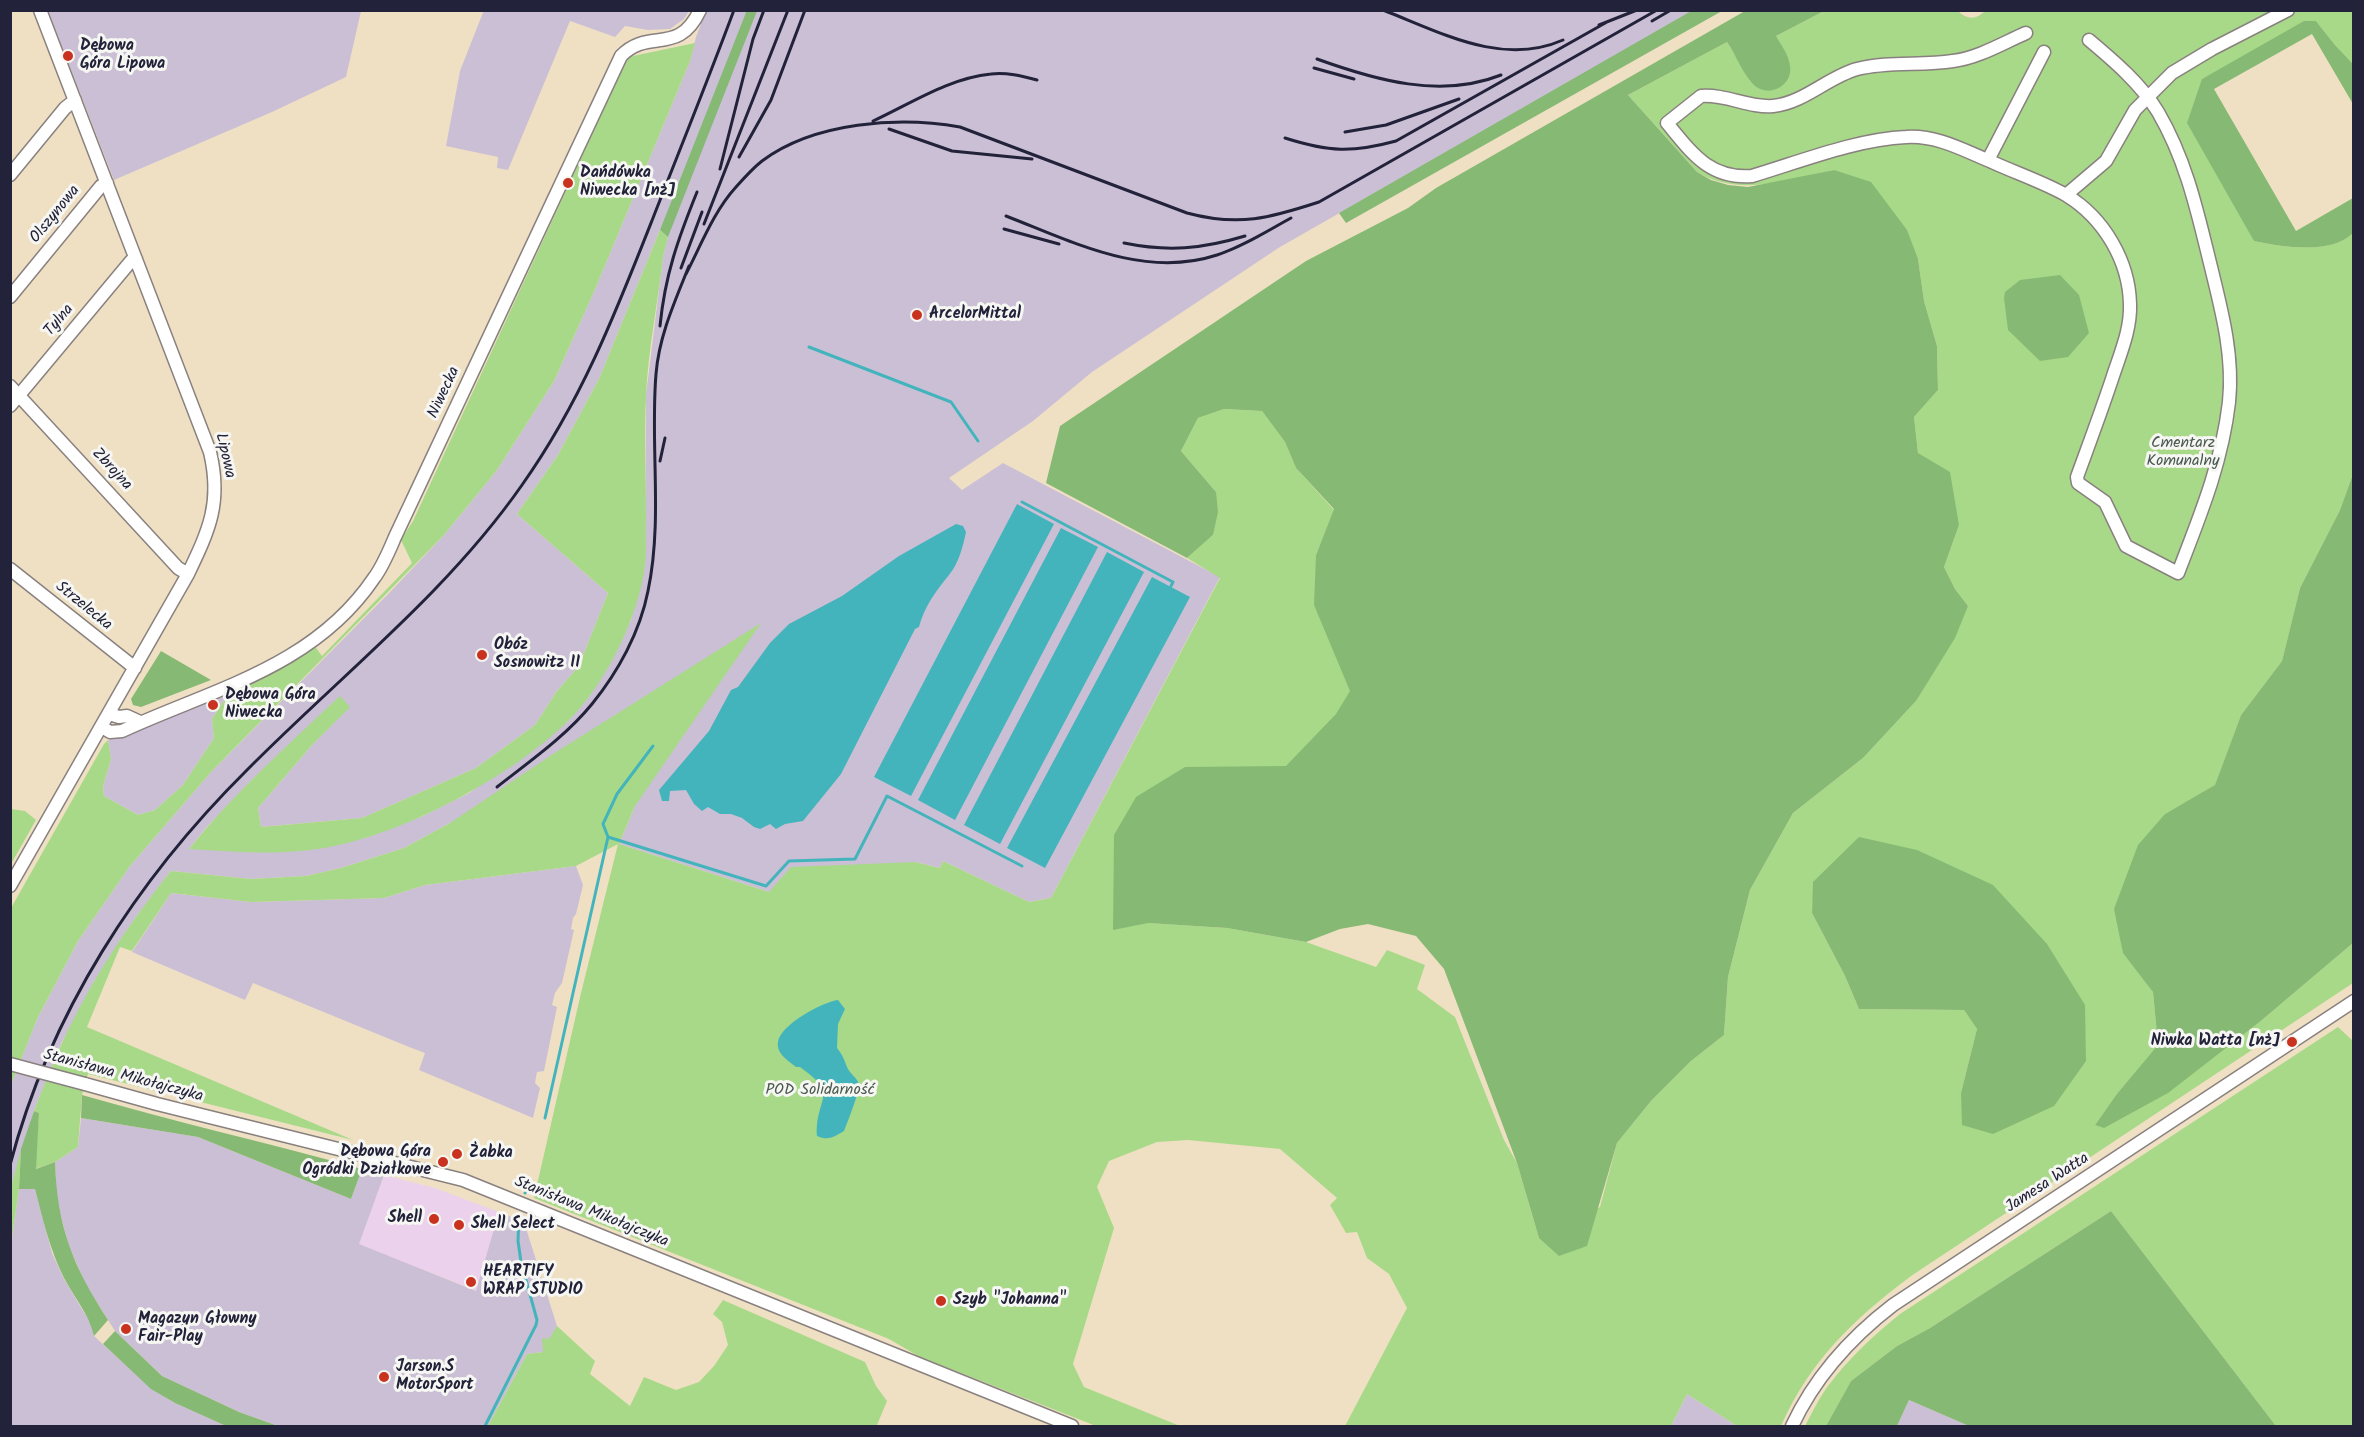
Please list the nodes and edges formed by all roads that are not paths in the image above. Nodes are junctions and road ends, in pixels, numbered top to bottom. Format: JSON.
{"nodes":[{"id":1,"x":40,"y":10,"type":"edge"},
{"id":2,"x":700,"y":10,"type":"edge"},
{"id":3,"x":2288,"y":10,"type":"edge"},
{"id":4,"x":2026,"y":33,"type":"dead end"},
{"id":5,"x":2089,"y":40,"type":"dead end"},
{"id":6,"x":2044,"y":52,"type":"dead end"},
{"id":7,"x":2147,"y":97,"type":"junction"},
{"id":8,"x":75,"y":100,"type":"junction"},
{"id":9,"x":1988,"y":160,"type":"dead end"},
{"id":10,"x":10,"y":175,"type":"edge"},
{"id":11,"x":107,"y":183,"type":"junction"},
{"id":12,"x":2066,"y":195,"type":"junction"},
{"id":13,"x":136,"y":259,"type":"junction"},
{"id":14,"x":10,"y":297,"type":"edge"},
{"id":15,"x":15,"y":391,"type":"edge"},
{"id":16,"x":10,"y":406,"type":"edge"},
{"id":17,"x":10,"y":569,"type":"edge"},
{"id":18,"x":188,"y":574,"type":"junction"},
{"id":19,"x":135,"y":668,"type":"junction"},
{"id":20,"x":119,"y":697,"type":"junction"},
{"id":21,"x":109,"y":714,"type":"junction"},
{"id":22,"x":128,"y":716,"type":"junction"},
{"id":23,"x":140,"y":722,"type":"junction"},
{"id":24,"x":102,"y":727,"type":"junction"},
{"id":25,"x":10,"y":886,"type":"edge"},
{"id":26,"x":2354,"y":1001,"type":"edge"},
{"id":27,"x":10,"y":1064,"type":"edge"},
{"id":28,"x":1072,"y":1426,"type":"edge"},
{"id":29,"x":1792,"y":1426,"type":"edge"}],
"edges":[{"from":1,"to":8,"type":"street","name":"Lipowa"},
{"from":2,"to":23,"type":"street","name":"Niwecka"},
{"from":3,"to":7,"type":"street"},
{"from":4,"to":12,"type":"street"},
{"from":5,"to":7,"type":"street"},
{"from":6,"to":9,"type":"street"},
{"from":7,"to":12,"type":"street"},
{"from":7,"to":12,"type":"street"},
{"from":8,"to":10,"type":"street"},
{"from":8,"to":11,"type":"street","name":"Lipowa"},
{"from":11,"to":13,"type":"street","name":"Lipowa"},
{"from":11,"to":14,"type":"street","name":"Olszynowa"},
{"from":13,"to":15,"type":"street","name":"Tylna"},
{"from":13,"to":18,"type":"street","name":"Lipowa"},
{"from":15,"to":16,"type":"street","name":"Tylna"},
{"from":15,"to":18,"type":"street","name":"Zbrojna"},
{"from":17,"to":19,"type":"street","name":"Strzelecka"},
{"from":18,"to":19,"type":"street","name":"Lipowa"},
{"from":19,"to":20,"type":"street","name":"Lipowa"},
{"from":20,"to":21,"type":"street","name":"Lipowa"},
{"from":20,"to":22,"type":"street"},
{"from":21,"to":22,"type":"street"},
{"from":21,"to":24,"type":"street","name":"Lipowa"},
{"from":22,"to":23,"type":"street"},
{"from":23,"to":24,"type":"street","name":"Niwecka"},
{"from":24,"to":25,"type":"street","name":"Lipowa"},
{"from":26,"to":29,"type":"street","name":"Jamesa Watta"},
{"from":27,"to":28,"type":"street","name":"Stanisława Mikołajczyka","bridge":true}]}
